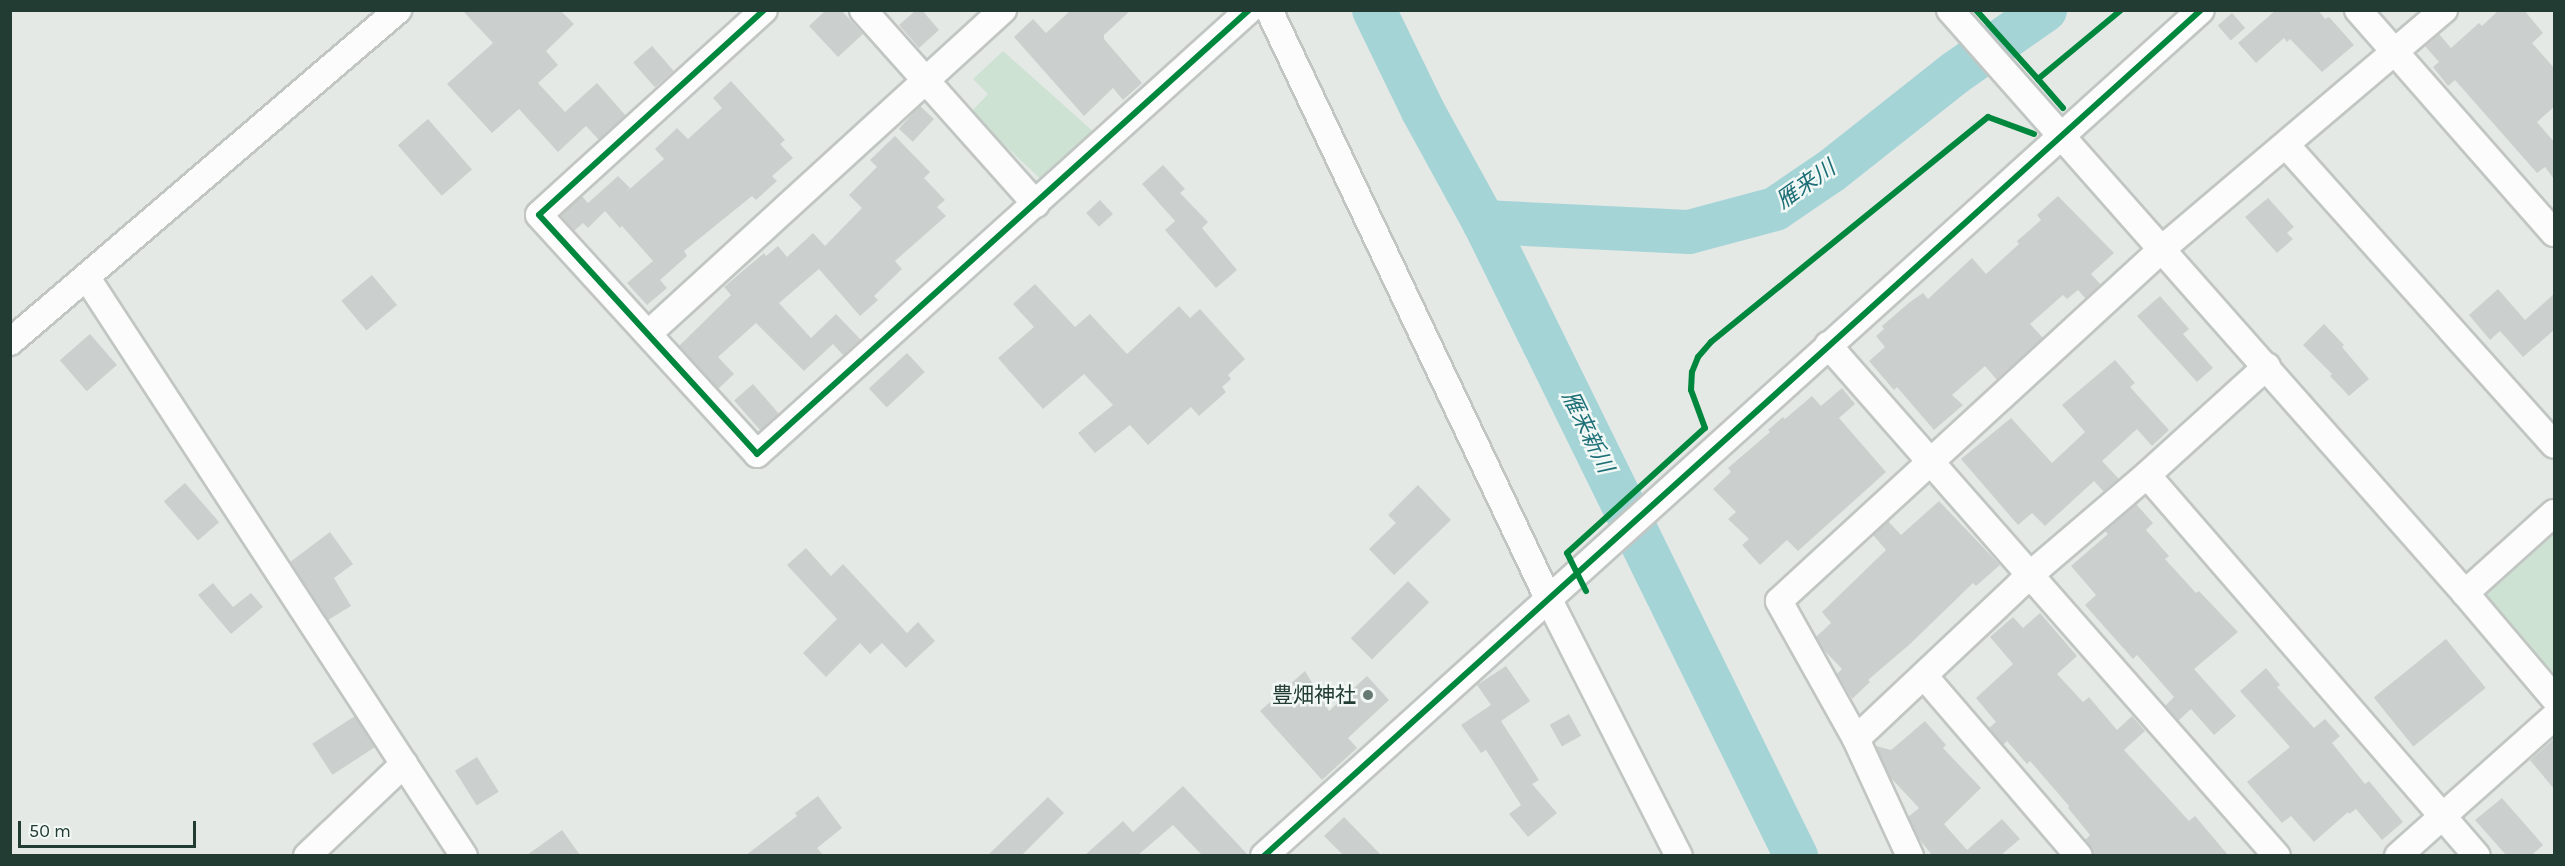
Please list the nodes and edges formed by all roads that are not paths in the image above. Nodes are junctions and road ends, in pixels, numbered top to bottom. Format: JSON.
{"nodes":[{"id":1,"x":398,"y":10,"type":"edge"},
{"id":2,"x":764,"y":10,"type":"edge"},
{"id":3,"x":863,"y":10,"type":"edge"},
{"id":4,"x":1003,"y":10,"type":"edge"},
{"id":5,"x":1249,"y":10,"type":"edge"},
{"id":6,"x":1269,"y":10,"type":"edge"},
{"id":7,"x":1950,"y":10,"type":"edge"},
{"id":8,"x":2201,"y":10,"type":"edge"},
{"id":9,"x":2358,"y":10,"type":"edge"},
{"id":10,"x":2444,"y":10,"type":"edge"},
{"id":11,"x":2395,"y":53,"type":"junction"},
{"id":12,"x":925,"y":81,"type":"junction"},
{"id":13,"x":2062,"y":134,"type":"junction"},
{"id":14,"x":2286,"y":145,"type":"junction"},
{"id":15,"x":1036,"y":204,"type":"junction"},
{"id":16,"x":2554,"y":233,"type":"edge"},
{"id":17,"x":2162,"y":249,"type":"junction"},
{"id":18,"x":87,"y":278,"type":"junction"},
{"id":19,"x":648,"y":334,"type":"junction"},
{"id":20,"x":10,"y":342,"type":"edge"},
{"id":21,"x":1828,"y":345,"type":"junction"},
{"id":22,"x":2267,"y":366,"type":"junction"},
{"id":23,"x":2554,"y":445,"type":"edge"},
{"id":24,"x":1932,"y":461,"type":"junction"},
{"id":25,"x":2147,"y":475,"type":"junction"},
{"id":26,"x":2554,"y":513,"type":"edge"},
{"id":27,"x":2031,"y":574,"type":"junction"},
{"id":28,"x":2465,"y":593,"type":"junction"},
{"id":29,"x":1548,"y":598,"type":"junction"},
{"id":30,"x":1925,"y":677,"type":"junction"},
{"id":31,"x":2554,"y":698,"type":"edge"},
{"id":32,"x":2554,"y":717,"type":"edge"},
{"id":33,"x":1856,"y":739,"type":"junction"},
{"id":34,"x":404,"y":764,"type":"junction"},
{"id":35,"x":2444,"y":817,"type":"junction"},
{"id":36,"x":307,"y":855,"type":"edge"},
{"id":37,"x":464,"y":855,"type":"edge"},
{"id":38,"x":1264,"y":855,"type":"edge"},
{"id":39,"x":1679,"y":855,"type":"edge"},
{"id":40,"x":1910,"y":855,"type":"edge"},
{"id":41,"x":2079,"y":855,"type":"edge"},
{"id":42,"x":2277,"y":855,"type":"edge"},
{"id":43,"x":2398,"y":855,"type":"edge"},
{"id":44,"x":2477,"y":855,"type":"edge"}],
"edges":[{"from":1,"to":18,"type":"street"},
{"from":2,"to":19,"type":"street"},
{"from":3,"to":12,"type":"street"},
{"from":4,"to":12,"type":"street"},
{"from":5,"to":15,"type":"street"},
{"from":6,"to":29,"type":"street"},
{"from":7,"to":13,"type":"street"},
{"from":8,"to":13,"type":"street"},
{"from":9,"to":11,"type":"street"},
{"from":10,"to":11,"type":"street"},
{"from":11,"to":14,"type":"street"},
{"from":11,"to":16,"type":"street"},
{"from":12,"to":15,"type":"street"},
{"from":12,"to":19,"type":"street"},
{"from":13,"to":17,"type":"street"},
{"from":13,"to":21,"type":"street"},
{"from":14,"to":17,"type":"street"},
{"from":14,"to":23,"type":"street"},
{"from":15,"to":19,"type":"street"},
{"from":17,"to":22,"type":"street"},
{"from":17,"to":24,"type":"street"},
{"from":18,"to":20,"type":"street"},
{"from":18,"to":34,"type":"street"},
{"from":21,"to":24,"type":"street"},
{"from":21,"to":29,"type":"street"},
{"from":22,"to":25,"type":"street"},
{"from":22,"to":28,"type":"street"},
{"from":24,"to":27,"type":"street"},
{"from":24,"to":33,"type":"street"},
{"from":25,"to":27,"type":"street"},
{"from":25,"to":35,"type":"street"},
{"from":26,"to":28,"type":"street"},
{"from":27,"to":30,"type":"street"},
{"from":27,"to":42,"type":"street"},
{"from":28,"to":31,"type":"street"},
{"from":29,"to":38,"type":"street"},
{"from":29,"to":39,"type":"street"},
{"from":30,"to":33,"type":"street"},
{"from":30,"to":41,"type":"street"},
{"from":32,"to":35,"type":"street"},
{"from":33,"to":40,"type":"street"},
{"from":34,"to":36,"type":"street"},
{"from":34,"to":37,"type":"street"},
{"from":35,"to":43,"type":"street"},
{"from":35,"to":44,"type":"street"}]}
